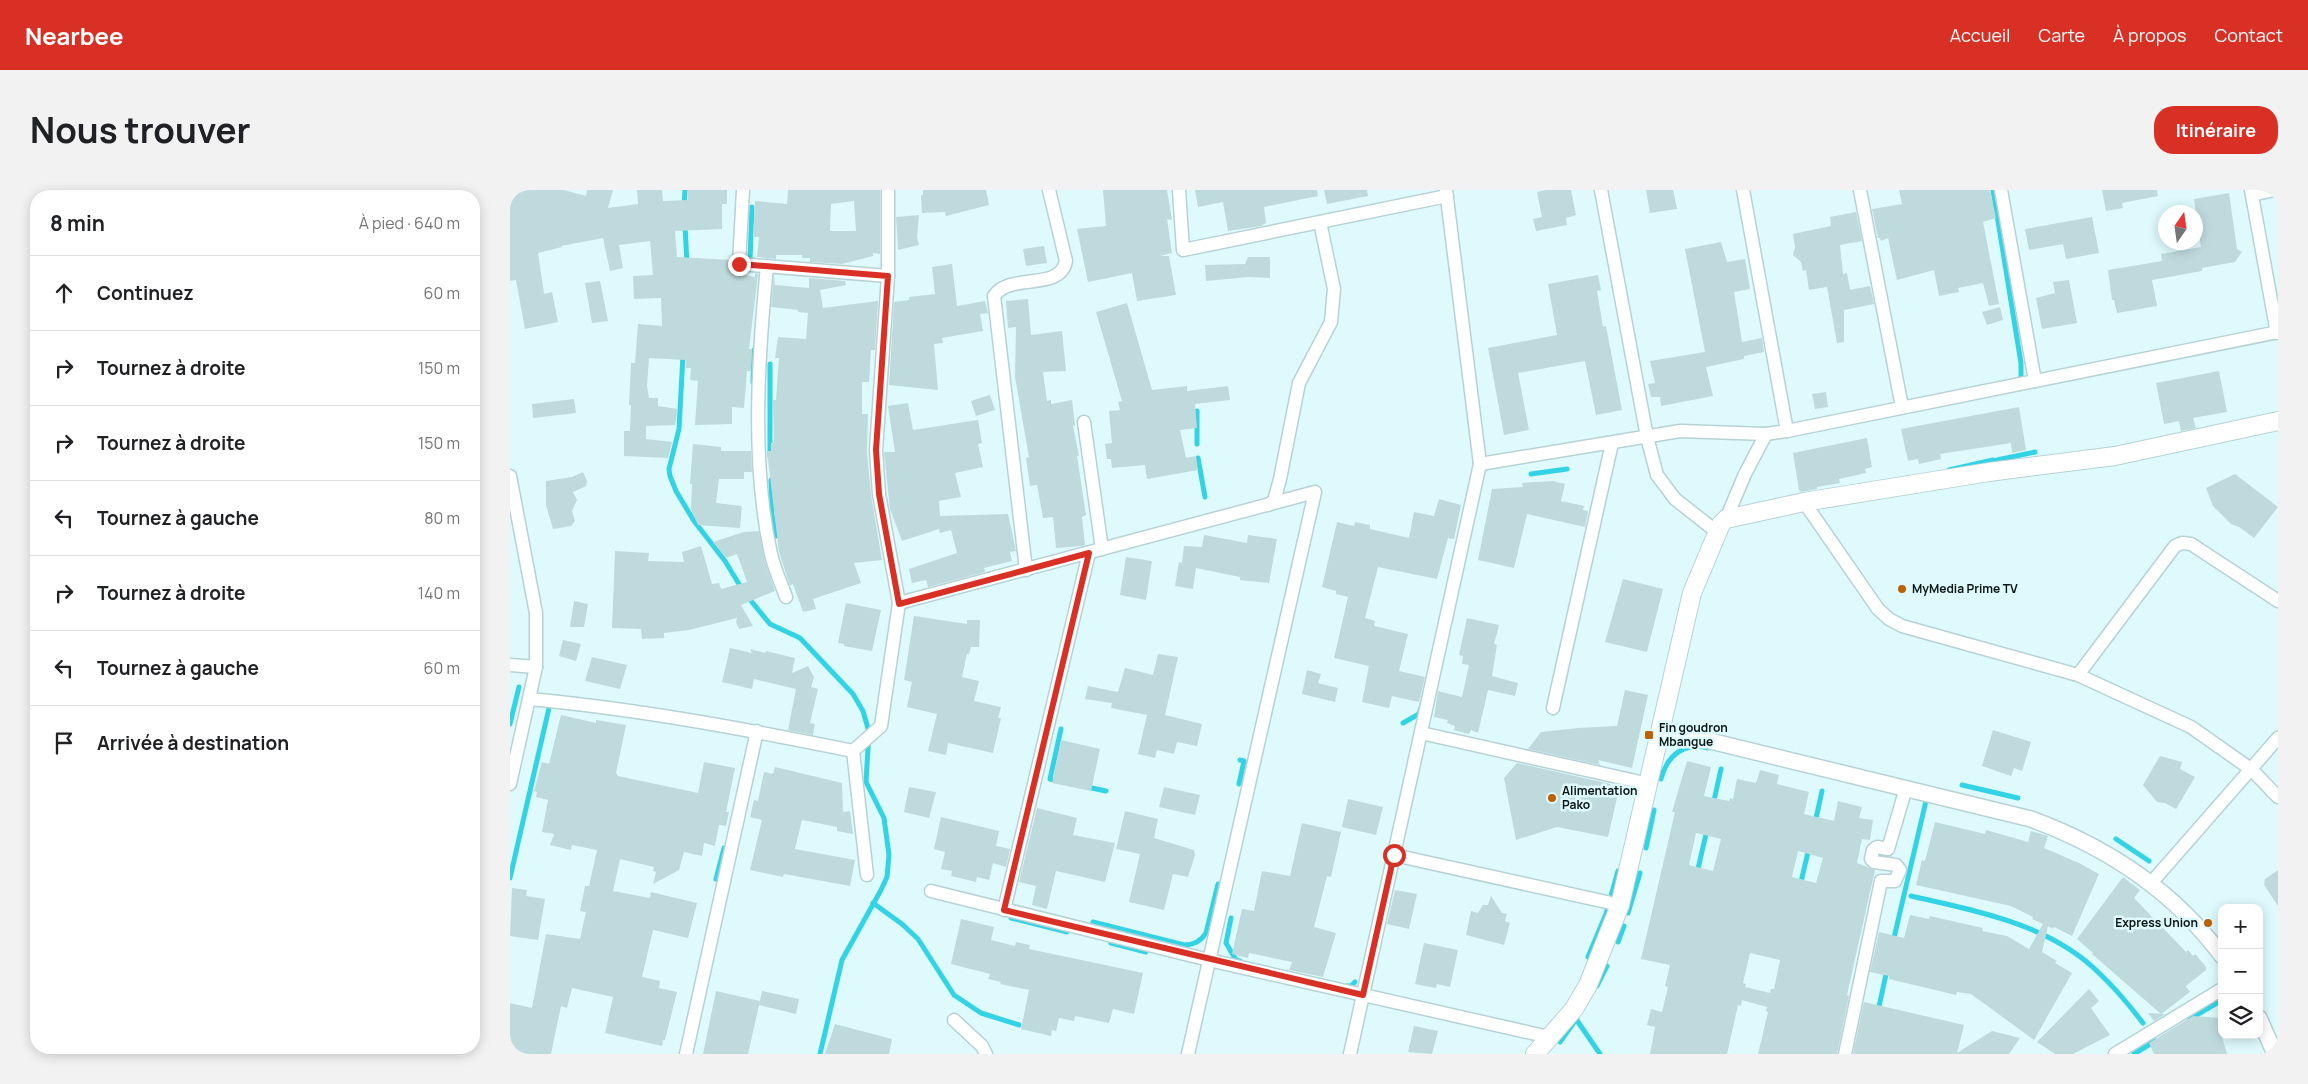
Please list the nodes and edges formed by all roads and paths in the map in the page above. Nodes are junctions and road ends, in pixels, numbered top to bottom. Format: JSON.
{"nodes":[{"id":1,"x":743,"y":190,"type":"edge"},
{"id":2,"x":888,"y":190,"type":"edge"},
{"id":3,"x":1049,"y":190,"type":"edge"},
{"id":4,"x":1179,"y":190,"type":"edge"},
{"id":5,"x":1601,"y":190,"type":"edge"},
{"id":6,"x":1743,"y":190,"type":"edge"},
{"id":7,"x":1860,"y":190,"type":"edge"},
{"id":8,"x":2001,"y":190,"type":"edge"},
{"id":9,"x":2274,"y":190,"type":"edge"},
{"id":10,"x":1447,"y":193,"type":"edge"},
{"id":11,"x":2251,"y":193,"type":"edge"},
{"id":12,"x":1320,"y":222,"type":"junction"},
{"id":13,"x":767,"y":266,"type":"junction"},
{"id":14,"x":888,"y":276,"type":"junction"},
{"id":15,"x":2278,"y":333,"type":"edge"},
{"id":16,"x":2035,"y":381,"type":"junction"},
{"id":17,"x":1902,"y":407,"type":"junction"},
{"id":18,"x":2278,"y":421,"type":"edge"},
{"id":19,"x":1084,"y":422,"type":"dead end"},
{"id":20,"x":1787,"y":431,"type":"junction"},
{"id":21,"x":1766,"y":434,"type":"junction"},
{"id":22,"x":1647,"y":437,"type":"junction"},
{"id":23,"x":1612,"y":443,"type":"junction"},
{"id":24,"x":1480,"y":464,"type":"junction"},
{"id":25,"x":510,"y":476,"type":"edge"},
{"id":26,"x":1804,"y":502,"type":"junction"},
{"id":27,"x":1268,"y":505,"type":"junction"},
{"id":28,"x":1722,"y":525,"type":"junction"},
{"id":29,"x":1102,"y":549,"type":"junction"},
{"id":30,"x":1089,"y":553,"type":"junction"},
{"id":31,"x":1026,"y":570,"type":"junction"},
{"id":32,"x":786,"y":597,"type":"dead end"},
{"id":33,"x":2278,"y":601,"type":"edge"},
{"id":34,"x":899,"y":604,"type":"junction"},
{"id":35,"x":510,"y":665,"type":"edge"},
{"id":36,"x":536,"y":667,"type":"junction"},
{"id":37,"x":2078,"y":675,"type":"junction"},
{"id":38,"x":529,"y":699,"type":"junction"},
{"id":39,"x":1553,"y":708,"type":"dead end"},
{"id":40,"x":1662,"y":729,"type":"junction"},
{"id":41,"x":757,"y":731,"type":"junction"},
{"id":42,"x":1421,"y":733,"type":"junction"},
{"id":43,"x":2278,"y":738,"type":"edge"},
{"id":44,"x":853,"y":751,"type":"junction"},
{"id":45,"x":2252,"y":770,"type":"junction"},
{"id":46,"x":510,"y":784,"type":"edge"},
{"id":47,"x":1650,"y":784,"type":"junction"},
{"id":48,"x":1906,"y":788,"type":"junction"},
{"id":49,"x":2278,"y":797,"type":"edge"},
{"id":50,"x":1394,"y":855,"type":"junction"},
{"id":51,"x":867,"y":875,"type":"dead end"},
{"id":52,"x":2152,"y":882,"type":"junction"},
{"id":53,"x":931,"y":890,"type":"dead end"},
{"id":54,"x":1620,"y":905,"type":"junction"},
{"id":55,"x":1004,"y":910,"type":"junction"},
{"id":56,"x":2218,"y":950,"type":"edge"},
{"id":57,"x":1209,"y":960,"type":"junction"},
{"id":58,"x":2218,"y":990,"type":"edge"},
{"id":59,"x":1363,"y":995,"type":"junction"},
{"id":60,"x":954,"y":1020,"type":"dead end"},
{"id":61,"x":2263,"y":1028,"type":"edge"},
{"id":62,"x":1549,"y":1037,"type":"junction"},
{"id":63,"x":686,"y":1054,"type":"edge"},
{"id":64,"x":986,"y":1054,"type":"edge"},
{"id":65,"x":1188,"y":1054,"type":"edge"},
{"id":66,"x":1350,"y":1054,"type":"edge"},
{"id":67,"x":1535,"y":1054,"type":"edge"},
{"id":68,"x":1845,"y":1054,"type":"edge"},
{"id":69,"x":2114,"y":1054,"type":"edge"},
{"id":70,"x":2274,"y":1054,"type":"edge"}],
"edges":[{"from":1,"to":13,"type":"street"},
{"from":2,"to":14,"type":"street"},
{"from":3,"to":31,"type":"street"},
{"from":4,"to":12,"type":"street"},
{"from":5,"to":22,"type":"street"},
{"from":6,"to":20,"type":"street"},
{"from":7,"to":17,"type":"street"},
{"from":8,"to":16,"type":"street"},
{"from":9,"to":11,"type":"street"},
{"from":10,"to":12,"type":"street"},
{"from":10,"to":24,"type":"street"},
{"from":11,"to":15,"type":"street"},
{"from":12,"to":27,"type":"street"},
{"from":13,"to":14,"type":"street"},
{"from":13,"to":32,"type":"street"},
{"from":14,"to":34,"type":"street"},
{"from":15,"to":16,"type":"street"},
{"from":16,"to":17,"type":"street"},
{"from":17,"to":20,"type":"street"},
{"from":18,"to":26,"type":"main road"},
{"from":19,"to":29,"type":"street"},
{"from":20,"to":21,"type":"street"},
{"from":21,"to":22,"type":"street"},
{"from":21,"to":28,"type":"street"},
{"from":22,"to":23,"type":"street"},
{"from":22,"to":28,"type":"street"},
{"from":23,"to":24,"type":"street"},
{"from":23,"to":39,"type":"street"},
{"from":24,"to":42,"type":"street"},
{"from":25,"to":36,"type":"street"},
{"from":26,"to":28,"type":"main road"},
{"from":26,"to":37,"type":"street"},
{"from":27,"to":29,"type":"street"},
{"from":27,"to":57,"type":"street"},
{"from":28,"to":40,"type":"main road"},
{"from":29,"to":30,"type":"street"},
{"from":30,"to":31,"type":"street"},
{"from":30,"to":55,"type":"street"},
{"from":31,"to":34,"type":"street"},
{"from":33,"to":37,"type":"street"},
{"from":34,"to":44,"type":"street"},
{"from":35,"to":36,"type":"street"},
{"from":36,"to":38,"type":"street"},
{"from":37,"to":45,"type":"street"},
{"from":38,"to":41,"type":"street"},
{"from":38,"to":46,"type":"street"},
{"from":40,"to":47,"type":"main road"},
{"from":40,"to":48,"type":"street"},
{"from":41,"to":44,"type":"street"},
{"from":41,"to":63,"type":"street"},
{"from":42,"to":47,"type":"street"},
{"from":42,"to":50,"type":"street"},
{"from":43,"to":45,"type":"street"},
{"from":44,"to":51,"type":"street"},
{"from":45,"to":49,"type":"street"},
{"from":45,"to":52,"type":"street"},
{"from":47,"to":54,"type":"main road"},
{"from":48,"to":52,"type":"street"},
{"from":48,"to":68,"type":"street"},
{"from":50,"to":54,"type":"street"},
{"from":50,"to":59,"type":"street"},
{"from":52,"to":56,"type":"street"},
{"from":53,"to":55,"type":"street"},
{"from":54,"to":62,"type":"main road"},
{"from":55,"to":57,"type":"street"},
{"from":57,"to":59,"type":"street"},
{"from":57,"to":65,"type":"street"},
{"from":58,"to":69,"type":"street"},
{"from":59,"to":62,"type":"street"},
{"from":59,"to":66,"type":"street"},
{"from":60,"to":64,"type":"street"},
{"from":61,"to":70,"type":"street"},
{"from":62,"to":67,"type":"main road"}]}
